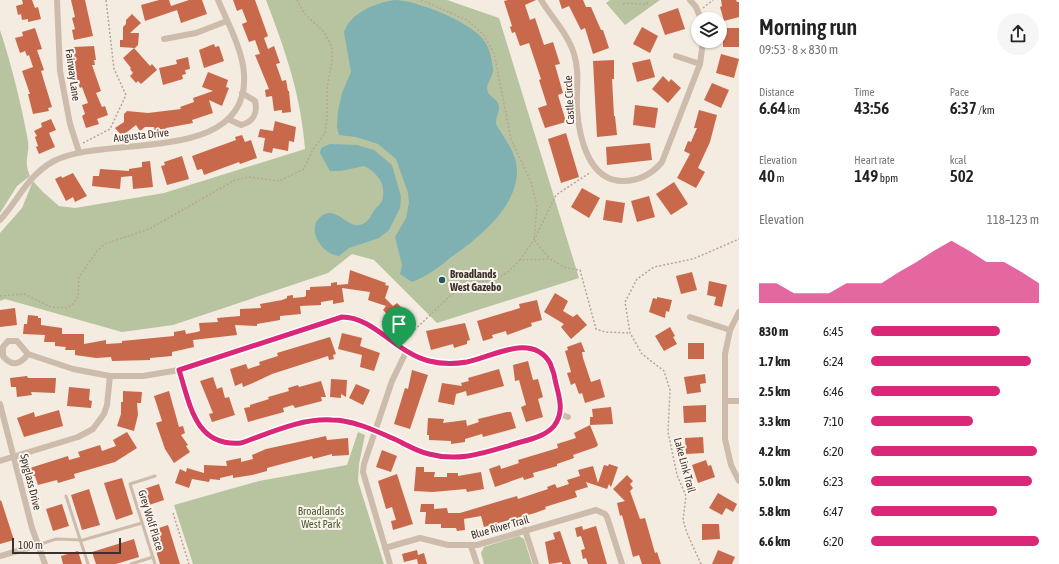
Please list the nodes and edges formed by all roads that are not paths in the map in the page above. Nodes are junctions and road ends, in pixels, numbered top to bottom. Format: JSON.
{"nodes":[{"id":1,"x":57,"y":0,"type":"edge"},
{"id":2,"x":218,"y":0,"type":"edge"},
{"id":3,"x":541,"y":0,"type":"edge"},
{"id":4,"x":690,"y":0,"type":"edge"},
{"id":5,"x":698,"y":12,"type":"edge"},
{"id":6,"x":226,"y":21,"type":"junction"},
{"id":7,"x":164,"y":39,"type":"dead end"},
{"id":8,"x":702,"y":48,"type":"edge"},
{"id":9,"x":676,"y":56,"type":"dead end"},
{"id":10,"x":700,"y":64,"type":"junction"},
{"id":11,"x":242,"y":93,"type":"junction"},
{"id":12,"x":228,"y":119,"type":"junction"},
{"id":13,"x":79,"y":152,"type":"junction"},
{"id":14,"x":0,"y":220,"type":"edge"},
{"id":15,"x":739,"y":312,"type":"edge"},
{"id":16,"x":690,"y":317,"type":"dead end"},
{"id":17,"x":730,"y":330,"type":"junction"},
{"id":18,"x":543,"y":345,"type":"dead end"},
{"id":19,"x":406,"y":352,"type":"junction"},
{"id":20,"x":538,"y":352,"type":"junction"},
{"id":21,"x":28,"y":354,"type":"junction"},
{"id":22,"x":179,"y":370,"type":"junction"},
{"id":23,"x":110,"y":376,"type":"junction"},
{"id":24,"x":725,"y":401,"type":"junction"},
{"id":25,"x":739,"y":401,"type":"edge"},
{"id":26,"x":0,"y":404,"type":"edge"},
{"id":27,"x":560,"y":414,"type":"junction"},
{"id":28,"x":568,"y":416,"type":"dead end"},
{"id":29,"x":375,"y":431,"type":"junction"},
{"id":30,"x":14,"y":457,"type":"junction"},
{"id":31,"x":0,"y":461,"type":"edge"},
{"id":32,"x":155,"y":476,"type":"dead end"},
{"id":33,"x":739,"y":481,"type":"edge"},
{"id":34,"x":66,"y":496,"type":"dead end"},
{"id":35,"x":142,"y":523,"type":"junction"},
{"id":36,"x":526,"y":530,"type":"junction"},
{"id":37,"x":80,"y":540,"type":"junction"},
{"id":38,"x":38,"y":545,"type":"junction"},
{"id":39,"x":471,"y":546,"type":"junction"},
{"id":40,"x":385,"y":548,"type":"junction"},
{"id":41,"x":0,"y":556,"type":"edge"},
{"id":42,"x":153,"y":557,"type":"junction"},
{"id":43,"x":45,"y":564,"type":"edge"},
{"id":44,"x":88,"y":564,"type":"edge"},
{"id":45,"x":131,"y":564,"type":"edge"},
{"id":46,"x":155,"y":564,"type":"edge"},
{"id":47,"x":390,"y":564,"type":"edge"},
{"id":48,"x":477,"y":564,"type":"edge"},
{"id":49,"x":536,"y":564,"type":"edge"},
{"id":50,"x":622,"y":564,"type":"edge"}],
"edges":[{"from":1,"to":13,"type":"street","name":"Fairway Lane"},
{"from":2,"to":6,"type":"street","name":"Augusta Drive"},
{"from":3,"to":10,"type":"street","name":"Castle Circle"},
{"from":4,"to":5,"type":"street"},
{"from":6,"to":7,"type":"street"},
{"from":6,"to":11,"type":"street","name":"Augusta Drive"},
{"from":8,"to":10,"type":"street"},
{"from":9,"to":10,"type":"street"},
{"from":11,"to":12,"type":"street","name":"Augusta Drive"},
{"from":11,"to":12,"type":"street"},
{"from":12,"to":13,"type":"street","name":"Augusta Drive"},
{"from":13,"to":14,"type":"street","name":"Augusta Drive"},
{"from":15,"to":17,"type":"street"},
{"from":16,"to":17,"type":"street"},
{"from":17,"to":24,"type":"street"},
{"from":18,"to":20,"type":"street"},
{"from":19,"to":20,"type":"street"},
{"from":19,"to":22,"type":"street"},
{"from":19,"to":29,"type":"street"},
{"from":20,"to":27,"type":"street"},
{"from":21,"to":21,"type":"street"},
{"from":21,"to":23,"type":"street"},
{"from":22,"to":23,"type":"street"},
{"from":22,"to":29,"type":"street"},
{"from":23,"to":30,"type":"street"},
{"from":24,"to":25,"type":"street"},
{"from":24,"to":33,"type":"street"},
{"from":26,"to":30,"type":"street","name":"Spyglass Drive"},
{"from":27,"to":28,"type":"street"},
{"from":27,"to":29,"type":"street"},
{"from":29,"to":40,"type":"street"},
{"from":30,"to":31,"type":"street"},
{"from":30,"to":38,"type":"street","name":"Spyglass Drive"},
{"from":32,"to":35,"type":"lane","name":"Grey Wolf Place"},
{"from":34,"to":37,"type":"lane"},
{"from":35,"to":37,"type":"lane"},
{"from":35,"to":42,"type":"lane","name":"Grey Wolf Place"},
{"from":36,"to":39,"type":"street","name":"Blue River Trail"},
{"from":36,"to":49,"type":"street"},
{"from":36,"to":50,"type":"street","name":"Blue River Trail"},
{"from":37,"to":38,"type":"lane"},
{"from":37,"to":44,"type":"lane"},
{"from":38,"to":41,"type":"street"},
{"from":38,"to":43,"type":"street","name":"Spyglass Drive"},
{"from":39,"to":40,"type":"street","name":"Blue River Trail"},
{"from":39,"to":48,"type":"street"},
{"from":40,"to":47,"type":"street"},
{"from":42,"to":45,"type":"lane"},
{"from":42,"to":46,"type":"lane","name":"Grey Wolf Place"}]}
